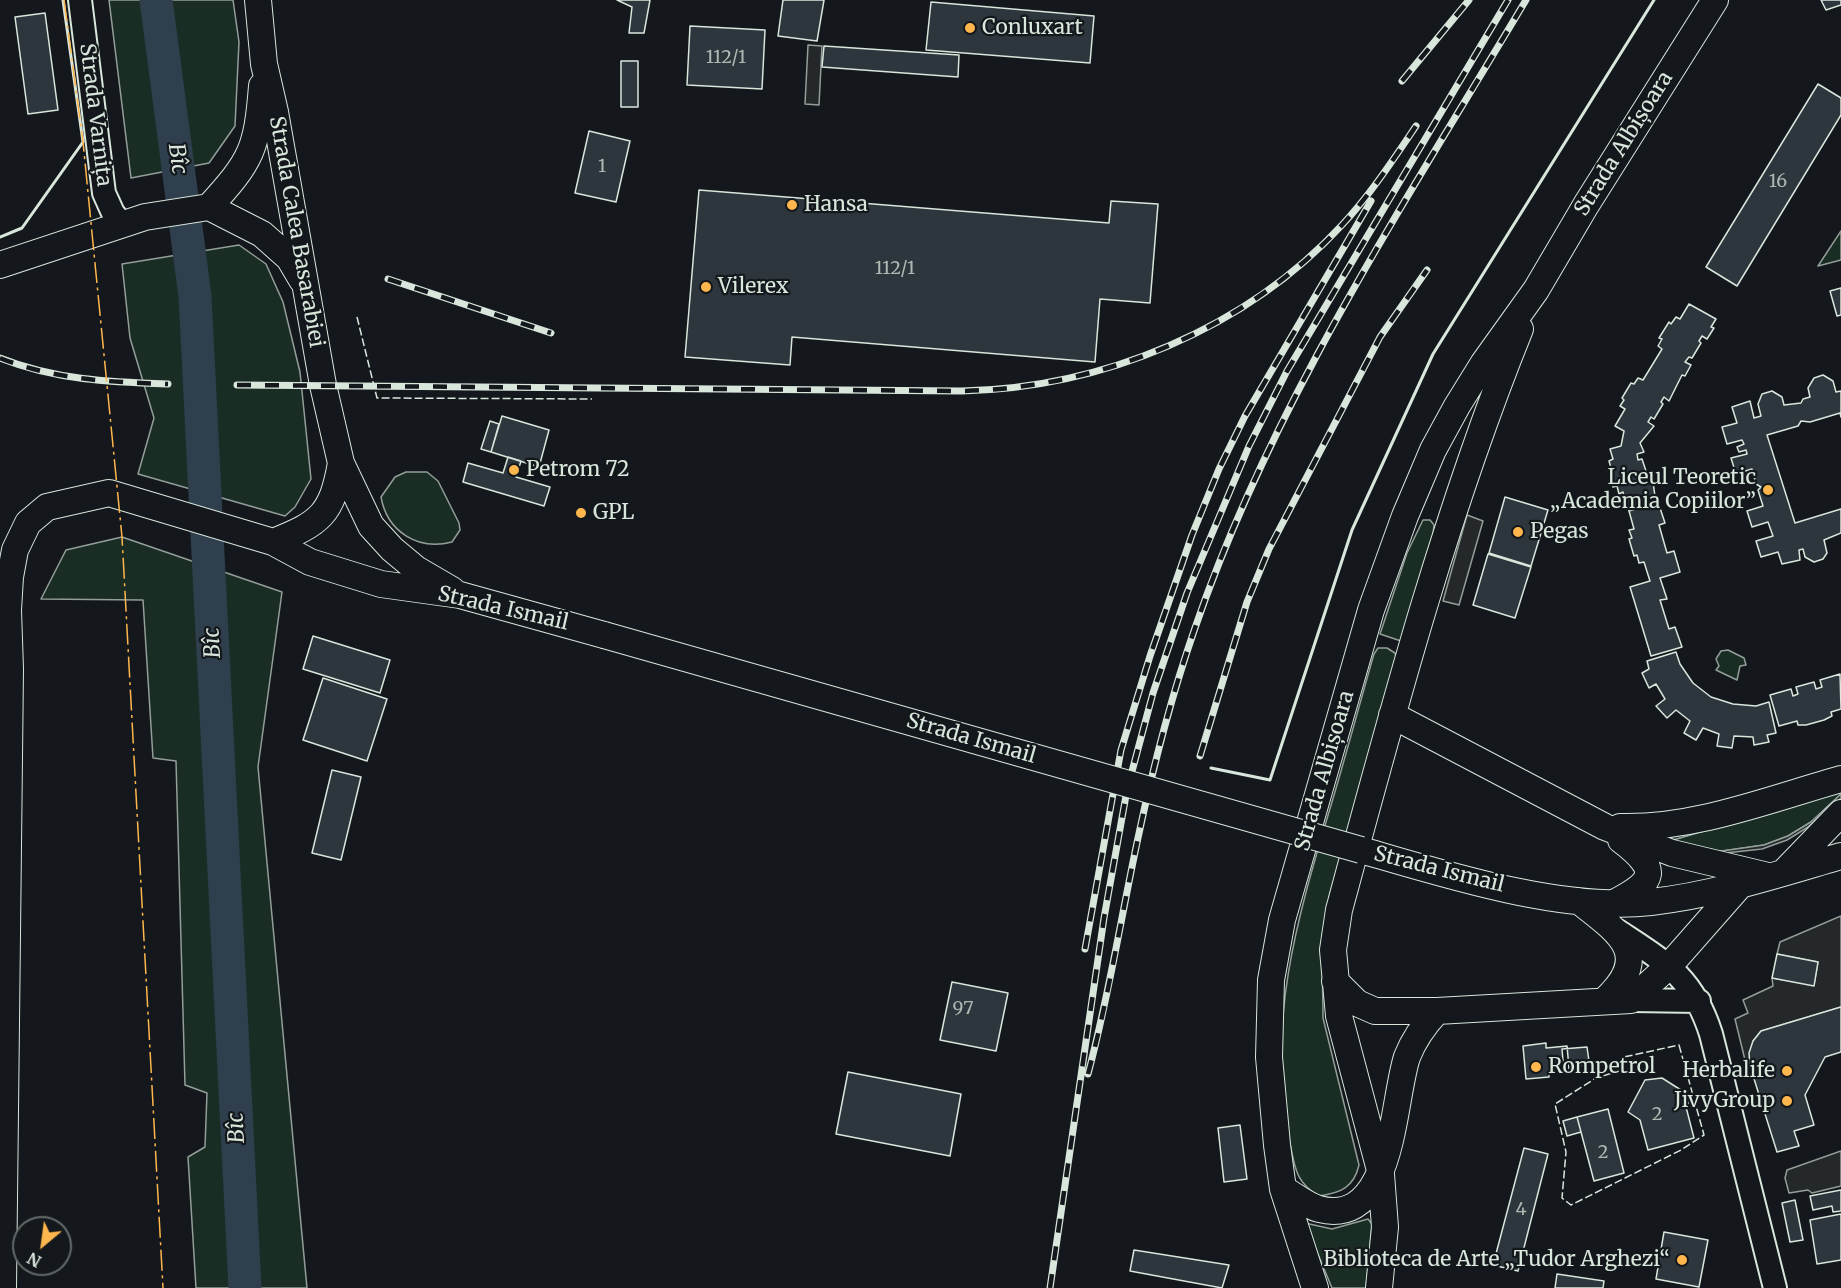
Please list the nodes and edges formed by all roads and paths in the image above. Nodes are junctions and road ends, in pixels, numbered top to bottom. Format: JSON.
{"nodes":[{"id":1,"x":80,"y":0,"type":"edge"},
{"id":2,"x":258,"y":0,"type":"edge"},
{"id":3,"x":1715,"y":0,"type":"edge"},
{"id":4,"x":264,"y":64,"type":"junction"},
{"id":5,"x":205,"y":208,"type":"junction"},
{"id":6,"x":134,"y":221,"type":"junction"},
{"id":7,"x":0,"y":265,"type":"edge"},
{"id":8,"x":307,"y":290,"type":"junction"},
{"id":9,"x":1536,"y":290,"type":"junction"},
{"id":10,"x":341,"y":462,"type":"junction"},
{"id":11,"x":1405,"y":516,"type":"junction"},
{"id":12,"x":1449,"y":526,"type":"junction"},
{"id":13,"x":273,"y":542,"type":"junction"},
{"id":14,"x":460,"y":595,"type":"junction"},
{"id":15,"x":10,"y":669,"type":"junction"},
{"id":16,"x":0,"y":695,"type":"edge"},
{"id":17,"x":1392,"y":715,"type":"junction"},
{"id":18,"x":1841,"y":778,"type":"edge"},
{"id":19,"x":1841,"y":813,"type":"edge"},
{"id":20,"x":1605,"y":826,"type":"junction"},
{"id":21,"x":1841,"y":856,"type":"edge"},
{"id":22,"x":1776,"y":875,"type":"junction"},
{"id":23,"x":1742,"y":883,"type":"junction"},
{"id":24,"x":1579,"y":901,"type":"junction"},
{"id":25,"x":1614,"y":903,"type":"junction"},
{"id":26,"x":1618,"y":931,"type":"junction"},
{"id":27,"x":1669,"y":966,"type":"junction"},
{"id":28,"x":1335,"y":981,"type":"junction"},
{"id":29,"x":1631,"y":1000,"type":"junction"},
{"id":30,"x":1604,"y":1001,"type":"junction"},
{"id":31,"x":1699,"y":1001,"type":"junction"},
{"id":32,"x":1437,"y":1011,"type":"junction"},
{"id":33,"x":1382,"y":1174,"type":"junction"},
{"id":34,"x":1283,"y":1189,"type":"junction"},
{"id":35,"x":3,"y":1288,"type":"edge"},
{"id":36,"x":1315,"y":1288,"type":"edge"},
{"id":37,"x":1379,"y":1288,"type":"edge"},
{"id":38,"x":1775,"y":1288,"type":"edge"}],
"edges":[{"from":1,"to":6,"type":"street","name":"Strada Varnița"},
{"from":2,"to":4,"type":"main road","name":"Strada Calea Basarabiei"},
{"from":3,"to":9,"type":"main road","name":"Strada Albișoara"},
{"from":4,"to":5,"type":"main road"},
{"from":4,"to":8,"type":"main road","name":"Strada Calea Basarabiei"},
{"from":5,"to":6,"type":"main road"},
{"from":5,"to":8,"type":"main road"},
{"from":6,"to":7,"type":"main road"},
{"from":8,"to":10,"type":"main road","name":"Strada Calea Basarabiei"},
{"from":9,"to":11,"type":"main road","name":"Strada Albișoara"},
{"from":9,"to":12,"type":"main road","name":"Strada Albișoara"},
{"from":10,"to":13,"type":"main road","name":"Strada Calea Basarabiei"},
{"from":10,"to":14,"type":"main road","name":"Strada Calea Basarabiei"},
{"from":11,"to":12,"type":"main road"},
{"from":11,"to":34,"type":"main road","name":"Strada Albișoara"},
{"from":12,"to":17,"type":"main road","name":"Strada Albișoara"},
{"from":13,"to":14,"type":"main road","name":"Strada Ismail"},
{"from":13,"to":15,"type":"main road","name":"Strada Ismail"},
{"from":14,"to":24,"type":"main road","name":"Strada Ismail","bridge":true},
{"from":15,"to":16,"type":"main road"},
{"from":15,"to":35,"type":"main road"},
{"from":17,"to":20,"type":"main road"},
{"from":17,"to":28,"type":"main road","name":"Strada Albișoara"},
{"from":18,"to":20,"type":"main road"},
{"from":19,"to":22,"type":"main road"},
{"from":20,"to":22,"type":"main road"},
{"from":20,"to":25,"type":"main road"},
{"from":21,"to":22,"type":"main road","name":"Strada Ismail"},
{"from":22,"to":23,"type":"main road","name":"Strada Ismail"},
{"from":23,"to":25,"type":"main road","name":"Strada Ismail"},
{"from":23,"to":27,"type":"main road"},
{"from":24,"to":25,"type":"main road","name":"Strada Ismail"},
{"from":24,"to":26,"type":"main road"},
{"from":26,"to":27,"type":"street"},
{"from":26,"to":30,"type":"main road"},
{"from":27,"to":29,"type":"main road"},
{"from":27,"to":31,"type":"street"},
{"from":28,"to":32,"type":"main road"},
{"from":28,"to":33,"type":"main road","name":"Strada Albișoara"},
{"from":29,"to":30,"type":"main road"},
{"from":29,"to":31,"type":"street"},
{"from":30,"to":32,"type":"main road"},
{"from":31,"to":38,"type":"street"},
{"from":32,"to":33,"type":"main road"},
{"from":33,"to":34,"type":"main road"},
{"from":33,"to":37,"type":"main road","name":"Strada Albișoara"},
{"from":34,"to":36,"type":"main road","name":"Strada Albișoara"}]}
